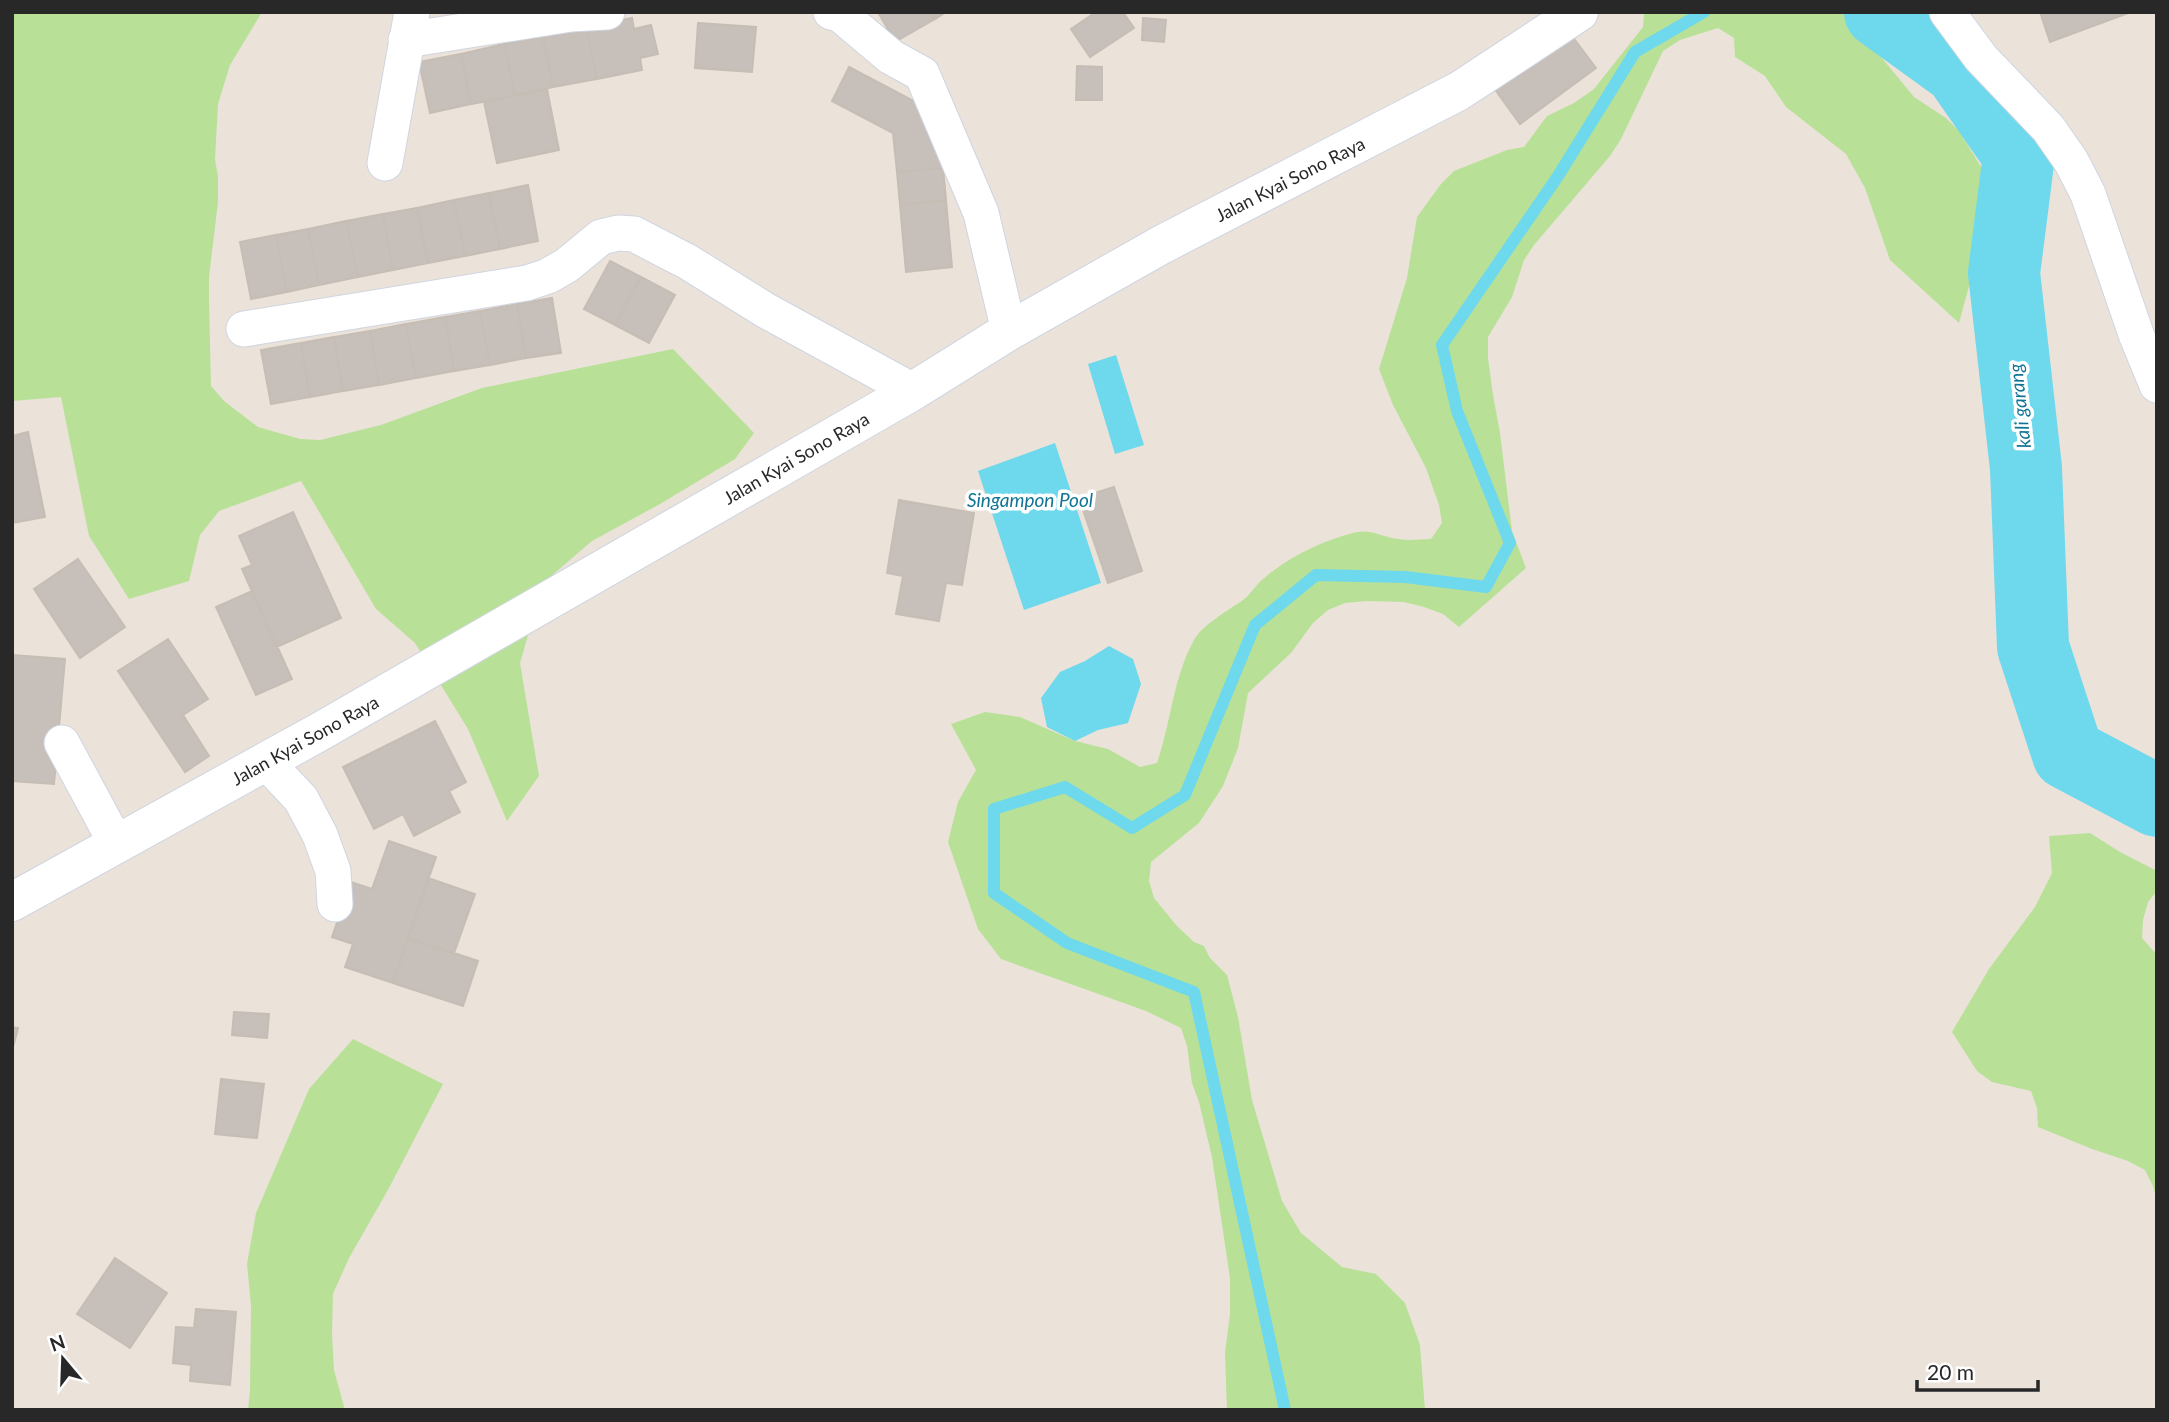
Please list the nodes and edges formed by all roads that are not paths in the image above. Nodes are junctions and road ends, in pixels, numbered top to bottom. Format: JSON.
{"nodes":[{"id":1,"x":607,"y":12,"type":"edge"},
{"id":2,"x":831,"y":12,"type":"edge"},
{"id":3,"x":1579,"y":12,"type":"edge"},
{"id":4,"x":1947,"y":12,"type":"edge"},
{"id":5,"x":409,"y":26,"type":"edge"},
{"id":6,"x":385,"y":163,"type":"dead end"},
{"id":7,"x":244,"y":328,"type":"dead end"},
{"id":8,"x":1009,"y":331,"type":"junction"},
{"id":9,"x":2157,"y":385,"type":"edge"},
{"id":10,"x":913,"y":391,"type":"junction"},
{"id":11,"x":62,"y":743,"type":"dead end"},
{"id":12,"x":266,"y":762,"type":"junction"},
{"id":13,"x":117,"y":845,"type":"junction"},
{"id":14,"x":12,"y":902,"type":"edge"},
{"id":15,"x":335,"y":904,"type":"dead end"}],
"edges":[{"from":1,"to":5,"type":"street"},
{"from":2,"to":8,"type":"street"},
{"from":3,"to":8,"type":"street","name":"Jalan Kyai Sono Raya"},
{"from":4,"to":9,"type":"street"},
{"from":5,"to":6,"type":"street"},
{"from":7,"to":10,"type":"street"},
{"from":8,"to":10,"type":"street","name":"Jalan Kyai Sono Raya"},
{"from":10,"to":12,"type":"street","name":"Jalan Kyai Sono Raya"},
{"from":11,"to":13,"type":"street"},
{"from":12,"to":13,"type":"street","name":"Jalan Kyai Sono Raya"},
{"from":12,"to":15,"type":"street"},
{"from":13,"to":14,"type":"street","name":"Jalan Kyai Sono Raya"}]}
